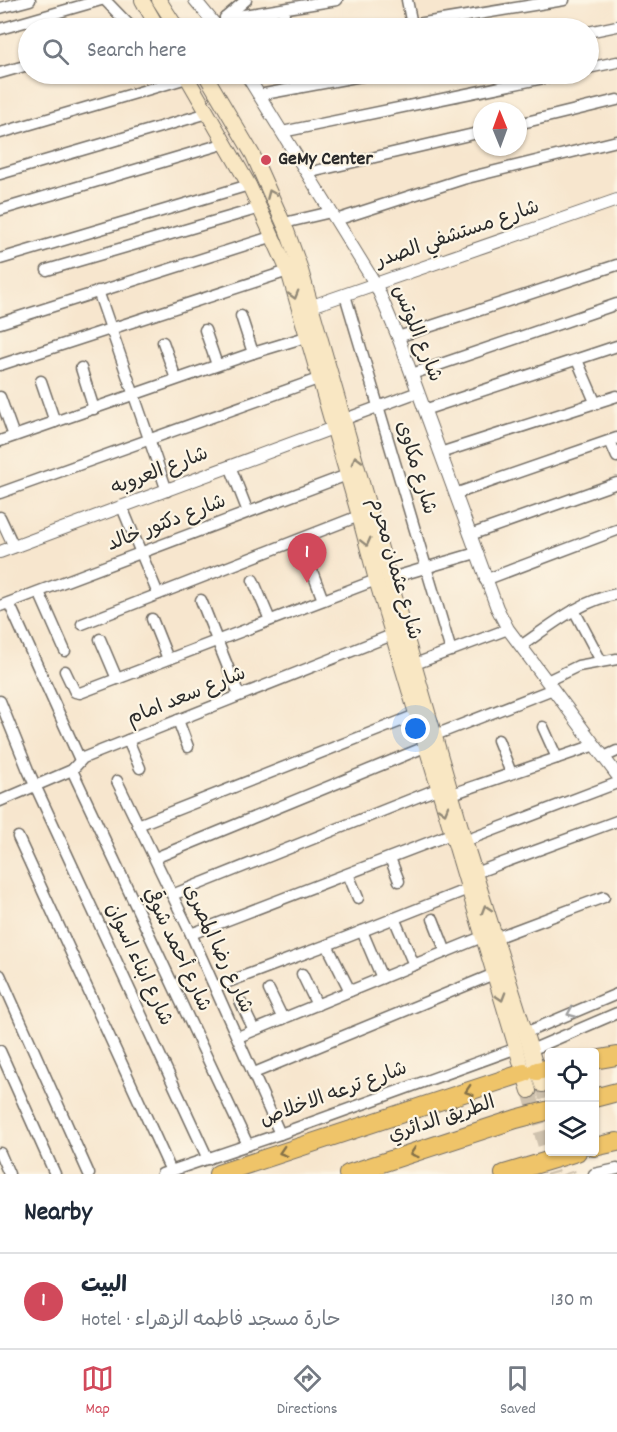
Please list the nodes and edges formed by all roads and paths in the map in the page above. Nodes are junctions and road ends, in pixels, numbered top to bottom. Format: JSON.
{"nodes":[{"id":1,"x":30,"y":0,"type":"edge"},
{"id":2,"x":103,"y":0,"type":"edge"},
{"id":3,"x":142,"y":0,"type":"edge"},
{"id":4,"x":159,"y":0,"type":"edge"},
{"id":5,"x":195,"y":0,"type":"edge"},
{"id":6,"x":246,"y":0,"type":"edge"},
{"id":7,"x":337,"y":0,"type":"edge"},
{"id":8,"x":407,"y":0,"type":"edge"},
{"id":9,"x":564,"y":0,"type":"edge"},
{"id":10,"x":524,"y":3,"type":"edge"},
{"id":11,"x":0,"y":8,"type":"edge"},
{"id":12,"x":283,"y":9,"type":"junction"},
{"id":13,"x":39,"y":18,"type":"edge"},
{"id":14,"x":122,"y":18,"type":"edge"},
{"id":15,"x":152,"y":18,"type":"edge"},
{"id":16,"x":171,"y":18,"type":"edge"},
{"id":17,"x":212,"y":18,"type":"edge"},
{"id":18,"x":226,"y":18,"type":"edge"},
{"id":19,"x":246,"y":18,"type":"edge"},
{"id":20,"x":284,"y":18,"type":"edge"},
{"id":21,"x":411,"y":18,"type":"edge"},
{"id":22,"x":448,"y":18,"type":"edge"},
{"id":23,"x":18,"y":24,"type":"edge"},
{"id":24,"x":617,"y":26,"type":"edge"},
{"id":25,"x":0,"y":29,"type":"edge"},
{"id":26,"x":599,"y":30,"type":"edge"},
{"id":27,"x":617,"y":62,"type":"edge"},
{"id":28,"x":599,"y":66,"type":"edge"},
{"id":29,"x":18,"y":68,"type":"edge"},
{"id":30,"x":0,"y":73,"type":"edge"},
{"id":31,"x":160,"y":84,"type":"edge"},
{"id":32,"x":191,"y":84,"type":"edge"},
{"id":33,"x":211,"y":84,"type":"edge"},
{"id":34,"x":252,"y":84,"type":"edge"},
{"id":35,"x":296,"y":84,"type":"edge"},
{"id":36,"x":318,"y":84,"type":"edge"},
{"id":37,"x":514,"y":84,"type":"edge"},
{"id":38,"x":297,"y":88,"type":"junction"},
{"id":39,"x":259,"y":95,"type":"junction"},
{"id":40,"x":617,"y":100,"type":"edge"},
{"id":41,"x":208,"y":113,"type":"junction"},
{"id":42,"x":527,"y":122,"type":"edge"},
{"id":43,"x":282,"y":132,"type":"junction"},
{"id":44,"x":0,"y":133,"type":"edge"},
{"id":45,"x":473,"y":134,"type":"edge"},
{"id":46,"x":617,"y":141,"type":"edge"},
{"id":47,"x":226,"y":143,"type":"junction"},
{"id":48,"x":0,"y":174,"type":"edge"},
{"id":49,"x":307,"y":174,"type":"junction"},
{"id":50,"x":249,"y":185,"type":"junction"},
{"id":51,"x":617,"y":200,"type":"edge"},
{"id":52,"x":260,"y":208,"type":"junction"},
{"id":53,"x":0,"y":210,"type":"edge"},
{"id":54,"x":334,"y":216,"type":"junction"},
{"id":55,"x":284,"y":223,"type":"junction"},
{"id":56,"x":274,"y":236,"type":"junction"},
{"id":57,"x":0,"y":259,"type":"edge"},
{"id":58,"x":617,"y":265,"type":"edge"},
{"id":59,"x":47,"y":270,"type":"dead end"},
{"id":60,"x":288,"y":271,"type":"junction"},
{"id":61,"x":375,"y":285,"type":"junction"},
{"id":62,"x":98,"y":291,"type":"junction"},
{"id":63,"x":345,"y":295,"type":"junction"},
{"id":64,"x":617,"y":304,"type":"edge"},
{"id":65,"x":312,"y":306,"type":"junction"},
{"id":66,"x":242,"y":316,"type":"dead end"},
{"id":67,"x":0,"y":323,"type":"edge"},
{"id":68,"x":111,"y":328,"type":"junction"},
{"id":69,"x":205,"y":330,"type":"dead end"},
{"id":70,"x":306,"y":337,"type":"junction"},
{"id":71,"x":398,"y":337,"type":"junction"},
{"id":72,"x":163,"y":342,"type":"dead end"},
{"id":73,"x":617,"y":346,"type":"edge"},
{"id":74,"x":253,"y":353,"type":"junction"},
{"id":75,"x":577,"y":360,"type":"junction"},
{"id":76,"x":0,"y":365,"type":"edge"},
{"id":77,"x":217,"y":365,"type":"junction"},
{"id":78,"x":81,"y":368,"type":"dead end"},
{"id":79,"x":412,"y":374,"type":"junction"},
{"id":80,"x":176,"y":379,"type":"junction"},
{"id":81,"x":318,"y":379,"type":"junction"},
{"id":82,"x":41,"y":381,"type":"dead end"},
{"id":83,"x":418,"y":392,"type":"junction"},
{"id":84,"x":134,"y":396,"type":"junction"},
{"id":85,"x":617,"y":396,"type":"edge"},
{"id":86,"x":0,"y":397,"type":"edge"},
{"id":87,"x":596,"y":404,"type":"junction"},
{"id":88,"x":378,"y":407,"type":"junction"},
{"id":89,"x":94,"y":409,"type":"junction"},
{"id":90,"x":424,"y":410,"type":"junction"},
{"id":91,"x":345,"y":419,"type":"junction"},
{"id":92,"x":55,"y":422,"type":"junction"},
{"id":93,"x":333,"y":428,"type":"junction"},
{"id":94,"x":14,"y":436,"type":"junction"},
{"id":95,"x":614,"y":439,"type":"edge"},
{"id":96,"x":0,"y":441,"type":"edge"},
{"id":97,"x":148,"y":441,"type":"junction"},
{"id":98,"x":440,"y":453,"type":"junction"},
{"id":99,"x":617,"y":457,"type":"edge"},
{"id":100,"x":230,"y":466,"type":"junction"},
{"id":101,"x":347,"y":475,"type":"junction"},
{"id":102,"x":617,"y":483,"type":"edge"},
{"id":103,"x":167,"y":490,"type":"junction"},
{"id":104,"x":0,"y":493,"type":"edge"},
{"id":105,"x":455,"y":494,"type":"junction"},
{"id":106,"x":122,"y":507,"type":"junction"},
{"id":107,"x":248,"y":512,"type":"junction"},
{"id":108,"x":365,"y":514,"type":"junction"},
{"id":109,"x":0,"y":518,"type":"edge"},
{"id":110,"x":617,"y":530,"type":"edge"},
{"id":111,"x":470,"y":536,"type":"junction"},
{"id":112,"x":14,"y":547,"type":"junction"},
{"id":113,"x":0,"y":552,"type":"edge"},
{"id":114,"x":142,"y":553,"type":"junction"},
{"id":115,"x":476,"y":553,"type":"junction"},
{"id":116,"x":307,"y":558,"type":"dead end"},
{"id":117,"x":426,"y":568,"type":"junction"},
{"id":118,"x":391,"y":578,"type":"junction"},
{"id":119,"x":253,"y":580,"type":"dead end"},
{"id":120,"x":376,"y":580,"type":"junction"},
{"id":121,"x":485,"y":580,"type":"junction"},
{"id":122,"x":39,"y":592,"type":"junction"},
{"id":123,"x":158,"y":594,"type":"junction"},
{"id":124,"x":617,"y":594,"type":"edge"},
{"id":125,"x":201,"y":600,"type":"dead end"},
{"id":126,"x":323,"y":600,"type":"junction"},
{"id":127,"x":5,"y":605,"type":"edge"},
{"id":128,"x":574,"y":610,"type":"junction"},
{"id":129,"x":152,"y":619,"type":"dead end"},
{"id":130,"x":270,"y":620,"type":"junction"},
{"id":131,"x":82,"y":624,"type":"dead end"},
{"id":132,"x":508,"y":629,"type":"junction"},
{"id":133,"x":392,"y":635,"type":"junction"},
{"id":134,"x":100,"y":639,"type":"dead end"},
{"id":135,"x":217,"y":641,"type":"junction"},
{"id":136,"x":520,"y":646,"type":"junction"},
{"id":137,"x":65,"y":651,"type":"dead end"},
{"id":138,"x":451,"y":651,"type":"junction"},
{"id":139,"x":168,"y":659,"type":"junction"},
{"id":140,"x":601,"y":662,"type":"junction"},
{"id":141,"x":616,"y":662,"type":"edge"},
{"id":142,"x":415,"y":664,"type":"junction"},
{"id":143,"x":65,"y":671,"type":"dead end"},
{"id":144,"x":117,"y":679,"type":"junction"},
{"id":145,"x":550,"y":685,"type":"junction"},
{"id":146,"x":239,"y":695,"type":"junction"},
{"id":147,"x":0,"y":701,"type":"edge"},
{"id":148,"x":416,"y":715,"type":"junction"},
{"id":149,"x":177,"y":720,"type":"junction"},
{"id":150,"x":543,"y":727,"type":"dead end"},
{"id":151,"x":435,"y":735,"type":"junction"},
{"id":152,"x":128,"y":740,"type":"junction"},
{"id":153,"x":498,"y":740,"type":"dead end"},
{"id":154,"x":595,"y":745,"type":"junction"},
{"id":155,"x":188,"y":747,"type":"dead end"},
{"id":156,"x":425,"y":747,"type":"junction"},
{"id":157,"x":617,"y":751,"type":"edge"},
{"id":158,"x":604,"y":757,"type":"junction"},
{"id":159,"x":558,"y":758,"type":"junction"},
{"id":160,"x":80,"y":760,"type":"junction"},
{"id":161,"x":140,"y":768,"type":"dead end"},
{"id":162,"x":72,"y":770,"type":"junction"},
{"id":163,"x":511,"y":773,"type":"junction"},
{"id":164,"x":617,"y":775,"type":"edge"},
{"id":165,"x":117,"y":781,"type":"dead end"},
{"id":166,"x":617,"y":783,"type":"edge"},
{"id":167,"x":35,"y":786,"type":"junction"},
{"id":168,"x":437,"y":789,"type":"junction"},
{"id":169,"x":452,"y":794,"type":"junction"},
{"id":170,"x":0,"y":801,"type":"edge"},
{"id":171,"x":617,"y":821,"type":"edge"},
{"id":172,"x":138,"y":825,"type":"junction"},
{"id":173,"x":451,"y":834,"type":"junction"},
{"id":174,"x":18,"y":837,"type":"dead end"},
{"id":175,"x":465,"y":841,"type":"junction"},
{"id":176,"x":155,"y":858,"type":"junction"},
{"id":177,"x":390,"y":858,"type":"junction"},
{"id":178,"x":475,"y":873,"type":"junction"},
{"id":179,"x":348,"y":874,"type":"junction"},
{"id":180,"x":399,"y":881,"type":"dead end"},
{"id":181,"x":468,"y":889,"type":"junction"},
{"id":182,"x":172,"y":895,"type":"junction"},
{"id":183,"x":604,"y":897,"type":"dead end"},
{"id":184,"x":357,"y":898,"type":"dead end"},
{"id":185,"x":394,"y":918,"type":"junction"},
{"id":186,"x":432,"y":919,"type":"dead end"},
{"id":187,"x":362,"y":932,"type":"junction"},
{"id":188,"x":191,"y":934,"type":"junction"},
{"id":189,"x":489,"y":938,"type":"junction"},
{"id":190,"x":327,"y":945,"type":"junction"},
{"id":191,"x":446,"y":952,"type":"junction"},
{"id":192,"x":414,"y":965,"type":"junction"},
{"id":193,"x":302,"y":974,"type":"dead end"},
{"id":194,"x":494,"y":974,"type":"junction"},
{"id":195,"x":0,"y":975,"type":"edge"},
{"id":196,"x":381,"y":978,"type":"junction"},
{"id":197,"x":215,"y":987,"type":"junction"},
{"id":198,"x":269,"y":990,"type":"dead end"},
{"id":199,"x":350,"y":991,"type":"junction"},
{"id":200,"x":617,"y":994,"type":"edge"},
{"id":201,"x":240,"y":1001,"type":"dead end"},
{"id":202,"x":316,"y":1005,"type":"junction"},
{"id":203,"x":617,"y":1013,"type":"edge"},
{"id":204,"x":283,"y":1019,"type":"junction"},
{"id":205,"x":254,"y":1030,"type":"junction"},
{"id":206,"x":525,"y":1033,"type":"junction"},
{"id":207,"x":238,"y":1037,"type":"junction"},
{"id":208,"x":524,"y":1049,"type":"junction"},
{"id":209,"x":0,"y":1051,"type":"edge"},
{"id":210,"x":617,"y":1056,"type":"edge"},
{"id":211,"x":599,"y":1059,"type":"edge"},
{"id":212,"x":254,"y":1073,"type":"junction"},
{"id":213,"x":536,"y":1078,"type":"edge"},
{"id":214,"x":617,"y":1092,"type":"edge"},
{"id":215,"x":599,"y":1097,"type":"edge"},
{"id":216,"x":545,"y":1111,"type":"edge"},
{"id":217,"x":280,"y":1134,"type":"junction"},
{"id":218,"x":617,"y":1142,"type":"edge"},
{"id":219,"x":248,"y":1145,"type":"junction"},
{"id":220,"x":599,"y":1146,"type":"edge"},
{"id":221,"x":0,"y":1153,"type":"edge"},
{"id":222,"x":564,"y":1156,"type":"edge"},
{"id":223,"x":213,"y":1166,"type":"edge"},
{"id":224,"x":617,"y":1169,"type":"edge"},
{"id":225,"x":167,"y":1173,"type":"edge"},
{"id":226,"x":9,"y":1174,"type":"edge"},
{"id":227,"x":55,"y":1174,"type":"edge"},
{"id":228,"x":89,"y":1174,"type":"edge"},
{"id":229,"x":348,"y":1174,"type":"edge"},
{"id":230,"x":504,"y":1174,"type":"edge"},
{"id":231,"x":594,"y":1174,"type":"edge"}],
"edges":[{"from":1,"to":11,"type":"street"},
{"from":2,"to":13,"type":"street"},
{"from":2,"to":14,"type":"street"},
{"from":3,"to":15,"type":"main road"},
{"from":4,"to":16,"type":"main road"},
{"from":5,"to":17,"type":"street"},
{"from":6,"to":18,"type":"street"},
{"from":7,"to":12,"type":"street"},
{"from":8,"to":21,"type":"street"},
{"from":9,"to":10,"type":"street"},
{"from":10,"to":22,"type":"street"},
{"from":12,"to":19,"type":"street"},
{"from":12,"to":20,"type":"street"},
{"from":23,"to":25,"type":"street"},
{"from":24,"to":26,"type":"street"},
{"from":27,"to":28,"type":"street"},
{"from":29,"to":30,"type":"street"},
{"from":31,"to":44,"type":"street"},
{"from":32,"to":41,"type":"main road","name":"شارع عثمان محرم"},
{"from":55,"to":33,"type":"main road","name":"شارع عثمان محرم","one_way":true},
{"from":34,"to":39,"type":"street","name":"شارع اللوتس"},
{"from":35,"to":38,"type":"street"},
{"from":36,"to":38,"type":"street"},
{"from":37,"to":43,"type":"street"},
{"from":38,"to":39,"type":"street"},
{"from":39,"to":43,"type":"street","name":"شارع اللوتس"},
{"from":40,"to":42,"type":"street"},
{"from":41,"to":47,"type":"main road","name":"شارع عثمان محرم"},
{"from":41,"to":48,"type":"street"},
{"from":43,"to":49,"type":"street","name":"شارع اللوتس"},
{"from":45,"to":49,"type":"street"},
{"from":46,"to":54,"type":"street"},
{"from":47,"to":50,"type":"main road","name":"شارع عثمان محرم"},
{"from":47,"to":53,"type":"street"},
{"from":49,"to":54,"type":"street","name":"شارع اللوتس"},
{"from":50,"to":52,"type":"main road","name":"شارع عثمان محرم"},
{"from":50,"to":57,"type":"street"},
{"from":51,"to":61,"type":"street","name":"شارع مستشفي الصدر"},
{"from":52,"to":56,"type":"main road","name":"شارع عثمان محرم"},
{"from":52,"to":59,"type":"street"},
{"from":54,"to":55,"type":"street"},
{"from":54,"to":61,"type":"street","name":"شارع اللوتس"},
{"from":55,"to":65,"type":"main road","name":"شارع عثمان محرم"},
{"from":56,"to":60,"type":"main road","name":"شارع عثمان محرم"},
{"from":56,"to":62,"type":"street"},
{"from":58,"to":71,"type":"street"},
{"from":60,"to":68,"type":"street"},
{"from":60,"to":70,"type":"main road","name":"شارع عثمان محرم","one_way":true},
{"from":61,"to":63,"type":"street","name":"شارع مستشفي الصدر"},
{"from":61,"to":71,"type":"street","name":"شارع اللوتس"},
{"from":62,"to":67,"type":"street"},
{"from":62,"to":68,"type":"street"},
{"from":63,"to":65,"type":"street","name":"شارع مستشفي الصدر"},
{"from":63,"to":88,"type":"street","name":"شارع مكاوى"},
{"from":64,"to":79,"type":"street"},
{"from":65,"to":91,"type":"main road","name":"شارع عثمان محرم"},
{"from":66,"to":74,"type":"street"},
{"from":68,"to":76,"type":"street"},
{"from":68,"to":84,"type":"street"},
{"from":69,"to":77,"type":"street"},
{"from":70,"to":74,"type":"street"},
{"from":70,"to":81,"type":"main road","name":"شارع عثمان محرم"},
{"from":71,"to":79,"type":"street","name":"شارع اللوتس"},
{"from":72,"to":80,"type":"street"},
{"from":73,"to":75,"type":"street"},
{"from":74,"to":77,"type":"street"},
{"from":75,"to":87,"type":"street"},
{"from":75,"to":90,"type":"street"},
{"from":77,"to":80,"type":"street"},
{"from":78,"to":89,"type":"street"},
{"from":79,"to":83,"type":"street","name":"شارع اللوتس"},
{"from":80,"to":84,"type":"street"},
{"from":81,"to":93,"type":"main road","name":"شارع عثمان محرم"},
{"from":81,"to":97,"type":"street"},
{"from":82,"to":92,"type":"street"},
{"from":83,"to":88,"type":"street"},
{"from":83,"to":90,"type":"street","name":"شارع اللوتس"},
{"from":84,"to":89,"type":"street"},
{"from":84,"to":97,"type":"street"},
{"from":85,"to":87,"type":"street"},
{"from":86,"to":94,"type":"street"},
{"from":87,"to":98,"type":"street"},
{"from":88,"to":91,"type":"street"},
{"from":88,"to":117,"type":"street","name":"شارع مكاوى"},
{"from":89,"to":92,"type":"street"},
{"from":90,"to":98,"type":"street","name":"شارع اللوتس"},
{"from":108,"to":91,"type":"main road","name":"شارع عثمان محرم","one_way":true},
{"from":92,"to":94,"type":"street"},
{"from":93,"to":100,"type":"street","name":"شارع العروبه"},
{"from":93,"to":101,"type":"main road","name":"شارع عثمان محرم"},
{"from":94,"to":96,"type":"street"},
{"from":95,"to":99,"type":"street"},
{"from":95,"to":105,"type":"street"},
{"from":97,"to":103,"type":"street"},
{"from":97,"to":104,"type":"street"},
{"from":98,"to":105,"type":"street","name":"شارع اللوتس"},
{"from":100,"to":103,"type":"street","name":"شارع العروبه"},
{"from":100,"to":107,"type":"street"},
{"from":101,"to":107,"type":"street","name":"شارع دكتور خالد"},
{"from":101,"to":108,"type":"main road","name":"شارع عثمان محرم"},
{"from":102,"to":111,"type":"street"},
{"from":103,"to":106,"type":"street","name":"شارع العروبه"},
{"from":105,"to":111,"type":"street","name":"شارع اللوتس"},
{"from":106,"to":112,"type":"street","name":"شارع العروبه"},
{"from":106,"to":114,"type":"street"},
{"from":107,"to":114,"type":"street","name":"شارع دكتور خالد"},
{"from":108,"to":118,"type":"main road","name":"شارع عثمان محرم"},
{"from":108,"to":120,"type":"main road","name":"شارع عثمان محرم","one_way":true},
{"from":108,"to":123,"type":"street"},
{"from":109,"to":112,"type":"street"},
{"from":110,"to":121,"type":"street"},
{"from":111,"to":115,"type":"street","name":"شارع اللوتس"},
{"from":112,"to":113,"type":"street","name":"شارع العروبه"},
{"from":114,"to":122,"type":"street","name":"شارع دكتور خالد"},
{"from":114,"to":123,"type":"street"},
{"from":115,"to":117,"type":"street"},
{"from":115,"to":121,"type":"street","name":"شارع اللوتس"},
{"from":116,"to":126,"type":"street"},
{"from":117,"to":118,"type":"street"},
{"from":117,"to":138,"type":"street","name":"شارع مكاوى"},
{"from":118,"to":142,"type":"main road","name":"شارع عثمان محرم"},
{"from":119,"to":130,"type":"street"},
{"from":120,"to":126,"type":"street"},
{"from":120,"to":133,"type":"main road","name":"شارع عثمان محرم"},
{"from":121,"to":132,"type":"street","name":"شارع اللوتس"},
{"from":122,"to":127,"type":"street","name":"شارع دكتور خالد"},
{"from":122,"to":137,"type":"street"},
{"from":123,"to":131,"type":"street"},
{"from":124,"to":128,"type":"street"},
{"from":125,"to":135,"type":"street"},
{"from":126,"to":130,"type":"street"},
{"from":127,"to":160,"type":"street"},
{"from":128,"to":136,"type":"street"},
{"from":128,"to":140,"type":"street"},
{"from":129,"to":139,"type":"street"},
{"from":130,"to":135,"type":"street"},
{"from":132,"to":136,"type":"street","name":"شارع اللوتس"},
{"from":132,"to":138,"type":"street"},
{"from":133,"to":146,"type":"street","name":"شارع سعد امام"},
{"from":133,"to":148,"type":"main road","name":"شارع عثمان محرم"},
{"from":134,"to":144,"type":"street"},
{"from":135,"to":139,"type":"street"},
{"from":135,"to":146,"type":"street"},
{"from":136,"to":145,"type":"street","name":"شارع اللوتس"},
{"from":138,"to":142,"type":"street"},
{"from":139,"to":144,"type":"street"},
{"from":140,"to":141,"type":"street"},
{"from":140,"to":145,"type":"street"},
{"from":142,"to":151,"type":"main road","name":"شارع عثمان محرم"},
{"from":143,"to":144,"type":"street"},
{"from":145,"to":151,"type":"street"},
{"from":145,"to":154,"type":"street","name":"شارع اللوتس"},
{"from":146,"to":149,"type":"street","name":"شارع سعد امام"},
{"from":147,"to":167,"type":"street","name":"شارع ابناء اسوان"},
{"from":148,"to":156,"type":"main road","name":"شارع عثمان محرم"},
{"from":148,"to":172,"type":"street"},
{"from":149,"to":152,"type":"street","name":"شارع سعد امام"},
{"from":149,"to":155,"type":"street"},
{"from":150,"to":159,"type":"street"},
{"from":151,"to":169,"type":"main road","name":"شارع عثمان محرم"},
{"from":152,"to":160,"type":"street","name":"شارع سعد امام"},
{"from":152,"to":161,"type":"street"},
{"from":153,"to":163,"type":"street"},
{"from":154,"to":158,"type":"street","name":"شارع اللوتس"},
{"from":154,"to":159,"type":"street"},
{"from":156,"to":168,"type":"main road","name":"شارع عثمان محرم"},
{"from":156,"to":176,"type":"street"},
{"from":157,"to":158,"type":"street"},
{"from":158,"to":164,"type":"street","name":"شارع اللوتس"},
{"from":159,"to":163,"type":"street"},
{"from":160,"to":162,"type":"street","name":"شارع سعد امام"},
{"from":162,"to":167,"type":"street","name":"شارع سعد امام"},
{"from":162,"to":219,"type":"street","name":"شارع أحمد شوقي"},
{"from":163,"to":169,"type":"street"},
{"from":165,"to":172,"type":"street","name":"شارع رضا المصرى"},
{"from":166,"to":175,"type":"street"},
{"from":167,"to":170,"type":"street","name":"شارع سعد امام"},
{"from":167,"to":223,"type":"street","name":"شارع ابناء اسوان"},
{"from":168,"to":173,"type":"main road","name":"شارع عثمان محرم","one_way":true},
{"from":168,"to":182,"type":"street"},
{"from":169,"to":175,"type":"main road","name":"شارع عثمان محرم"},
{"from":171,"to":178,"type":"street"},
{"from":172,"to":176,"type":"street","name":"شارع رضا المصرى"},
{"from":173,"to":177,"type":"street"},
{"from":173,"to":181,"type":"main road","name":"شارع عثمان محرم"},
{"from":174,"to":225,"type":"street"},
{"from":175,"to":178,"type":"main road","name":"شارع عثمان محرم"},
{"from":176,"to":182,"type":"street","name":"شارع رضا المصرى"},
{"from":177,"to":179,"type":"street"},
{"from":177,"to":180,"type":"street"},
{"from":189,"to":178,"type":"main road","name":"شارع عثمان محرم","one_way":true},
{"from":179,"to":184,"type":"street"},
{"from":179,"to":188,"type":"street"},
{"from":181,"to":185,"type":"street"},
{"from":181,"to":189,"type":"main road","name":"شارع عثمان محرم"},
{"from":182,"to":188,"type":"street","name":"شارع رضا المصرى"},
{"from":183,"to":189,"type":"street"},
{"from":185,"to":187,"type":"street"},
{"from":185,"to":192,"type":"street"},
{"from":186,"to":191,"type":"street"},
{"from":187,"to":190,"type":"street"},
{"from":187,"to":196,"type":"street"},
{"from":188,"to":197,"type":"street","name":"شارع رضا المصرى"},
{"from":189,"to":191,"type":"street"},
{"from":189,"to":194,"type":"main road","name":"شارع عثمان محرم"},
{"from":189,"to":206,"type":"main road","name":"شارع عثمان محرم"},
{"from":190,"to":197,"type":"street"},
{"from":190,"to":199,"type":"street"},
{"from":191,"to":192,"type":"street"},
{"from":192,"to":196,"type":"street"},
{"from":193,"to":202,"type":"street"},
{"from":194,"to":208,"type":"main road","name":"شارع عثمان محرم","one_way":true},
{"from":194,"to":212,"type":"street"},
{"from":195,"to":228,"type":"street"},
{"from":196,"to":199,"type":"street"},
{"from":197,"to":207,"type":"street","name":"شارع رضا المصرى"},
{"from":198,"to":204,"type":"street"},
{"from":199,"to":202,"type":"street"},
{"from":200,"to":206,"type":"street","one_way":true},
{"from":201,"to":205,"type":"street"},
{"from":202,"to":204,"type":"street"},
{"from":203,"to":208,"type":"street","name":"شارع ترعه الاخلاص"},
{"from":204,"to":205,"type":"street"},
{"from":205,"to":207,"type":"street"},
{"from":206,"to":208,"type":"main road","name":"شارع عثمان محرم"},
{"from":207,"to":212,"type":"street","name":"شارع رضا المصرى"},
{"from":208,"to":213,"type":"main road","name":"شارع عثمان محرم"},
{"from":208,"to":217,"type":"street","name":"شارع ترعه الاخلاص"},
{"from":209,"to":227,"type":"street"},
{"from":210,"to":211,"type":"highway"},
{"from":212,"to":217,"type":"street","name":"شارع رضا المصرى"},
{"from":213,"to":223,"type":"highway","one_way":true},
{"from":214,"to":215,"type":"highway"},
{"from":216,"to":229,"type":"highway","name":"الطريق الدائري","one_way":true},
{"from":217,"to":219,"type":"street","name":"شارع ترعه الاخلاص"},
{"from":218,"to":220,"type":"highway"},
{"from":219,"to":223,"type":"street","name":"شارع ترعه الاخلاص"},
{"from":221,"to":226,"type":"street"},
{"from":222,"to":230,"type":"highway"},
{"from":223,"to":225,"type":"street","name":"شارع ترعه الاخلاص"},
{"from":224,"to":231,"type":"street"}]}
